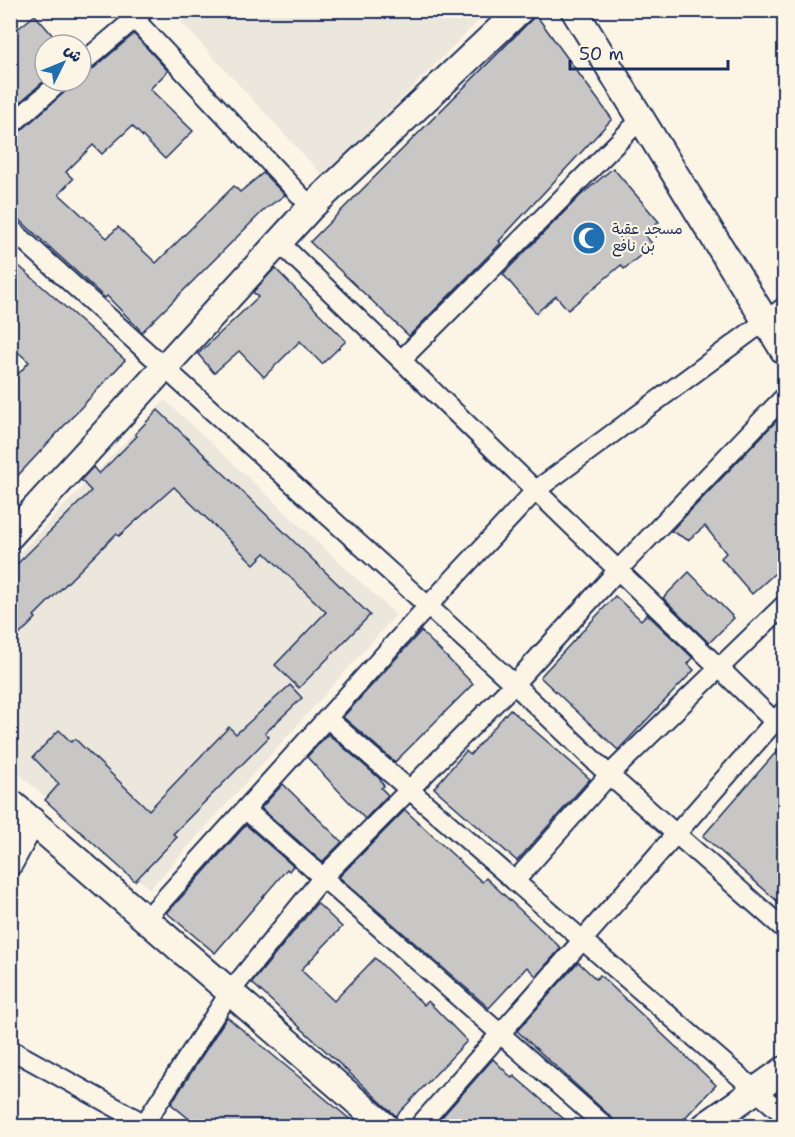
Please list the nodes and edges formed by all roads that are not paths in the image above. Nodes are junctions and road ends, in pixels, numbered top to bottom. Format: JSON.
{"nodes":[{"id":1,"x":520,"y":10,"type":"edge"},
{"id":2,"x":574,"y":10,"type":"edge"},
{"id":3,"x":135,"y":13,"type":"edge"},
{"id":4,"x":93,"y":53,"type":"edge"},
{"id":5,"x":47,"y":93,"type":"edge"},
{"id":6,"x":641,"y":119,"type":"junction"},
{"id":7,"x":10,"y":126,"type":"edge"},
{"id":8,"x":311,"y":207,"type":"junction"},
{"id":9,"x":10,"y":228,"type":"edge"},
{"id":10,"x":280,"y":243,"type":"junction"},
{"id":11,"x":775,"y":315,"type":"edge"},
{"id":12,"x":784,"y":351,"type":"edge"},
{"id":13,"x":401,"y":360,"type":"junction"},
{"id":14,"x":163,"y":366,"type":"junction"},
{"id":15,"x":784,"y":397,"type":"edge"},
{"id":16,"x":536,"y":490,"type":"junction"},
{"id":17,"x":10,"y":536,"type":"edge"},
{"id":18,"x":618,"y":570,"type":"junction"},
{"id":19,"x":784,"y":605,"type":"edge"},
{"id":20,"x":427,"y":607,"type":"junction"},
{"id":21,"x":720,"y":669,"type":"junction"},
{"id":22,"x":514,"y":684,"type":"junction"},
{"id":23,"x":780,"y":717,"type":"edge"},
{"id":24,"x":327,"y":719,"type":"junction"},
{"id":25,"x":609,"y":775,"type":"junction"},
{"id":26,"x":408,"y":789,"type":"junction"},
{"id":27,"x":10,"y":802,"type":"edge"},
{"id":28,"x":246,"y":810,"type":"junction"},
{"id":29,"x":32,"y":821,"type":"junction"},
{"id":30,"x":677,"y":834,"type":"junction"},
{"id":31,"x":10,"y":862,"type":"edge"},
{"id":32,"x":323,"y":877,"type":"junction"},
{"id":33,"x":515,"y":881,"type":"junction"},
{"id":34,"x":146,"y":919,"type":"junction"},
{"id":35,"x":784,"y":929,"type":"edge"},
{"id":36,"x":583,"y":940,"type":"junction"},
{"id":37,"x":230,"y":992,"type":"junction"},
{"id":38,"x":501,"y":1035,"type":"junction"},
{"id":39,"x":10,"y":1049,"type":"edge"},
{"id":40,"x":784,"y":1070,"type":"edge"},
{"id":41,"x":756,"y":1090,"type":"junction"},
{"id":42,"x":784,"y":1115,"type":"edge"},
{"id":43,"x":146,"y":1126,"type":"edge"},
{"id":44,"x":385,"y":1126,"type":"edge"},
{"id":45,"x":419,"y":1126,"type":"edge"},
{"id":46,"x":605,"y":1126,"type":"edge"},
{"id":47,"x":705,"y":1126,"type":"edge"}],
"edges":[{"from":1,"to":8,"type":"street"},
{"from":2,"to":6,"type":"street"},
{"from":3,"to":4,"type":"street"},
{"from":3,"to":8,"type":"street"},
{"from":5,"to":7,"type":"street"},
{"from":6,"to":11,"type":"street"},
{"from":6,"to":13,"type":"street"},
{"from":8,"to":10,"type":"street"},
{"from":9,"to":14,"type":"street"},
{"from":10,"to":13,"type":"street"},
{"from":10,"to":14,"type":"street"},
{"from":11,"to":12,"type":"street"},
{"from":11,"to":16,"type":"street"},
{"from":13,"to":16,"type":"street"},
{"from":14,"to":17,"type":"street"},
{"from":14,"to":20,"type":"street"},
{"from":15,"to":18,"type":"street"},
{"from":16,"to":18,"type":"street"},
{"from":16,"to":20,"type":"street"},
{"from":18,"to":21,"type":"street"},
{"from":18,"to":22,"type":"street"},
{"from":19,"to":21,"type":"street"},
{"from":20,"to":22,"type":"street"},
{"from":20,"to":24,"type":"street"},
{"from":21,"to":23,"type":"street"},
{"from":21,"to":25,"type":"street"},
{"from":22,"to":25,"type":"street"},
{"from":22,"to":26,"type":"street"},
{"from":23,"to":30,"type":"street"},
{"from":24,"to":26,"type":"street"},
{"from":24,"to":28,"type":"street"},
{"from":25,"to":30,"type":"street"},
{"from":25,"to":33,"type":"street"},
{"from":26,"to":32,"type":"street"},
{"from":26,"to":33,"type":"street"},
{"from":27,"to":29,"type":"street"},
{"from":28,"to":32,"type":"street"},
{"from":28,"to":34,"type":"street"},
{"from":29,"to":31,"type":"street"},
{"from":29,"to":34,"type":"street"},
{"from":30,"to":35,"type":"street"},
{"from":30,"to":36,"type":"street"},
{"from":32,"to":37,"type":"street"},
{"from":32,"to":38,"type":"street"},
{"from":33,"to":36,"type":"street"},
{"from":34,"to":37,"type":"street"},
{"from":36,"to":38,"type":"street"},
{"from":36,"to":41,"type":"street"},
{"from":37,"to":43,"type":"street"},
{"from":37,"to":44,"type":"street"},
{"from":38,"to":45,"type":"street"},
{"from":38,"to":46,"type":"street"},
{"from":39,"to":43,"type":"street"},
{"from":40,"to":41,"type":"street"},
{"from":41,"to":42,"type":"street"},
{"from":41,"to":47,"type":"street"}]}
